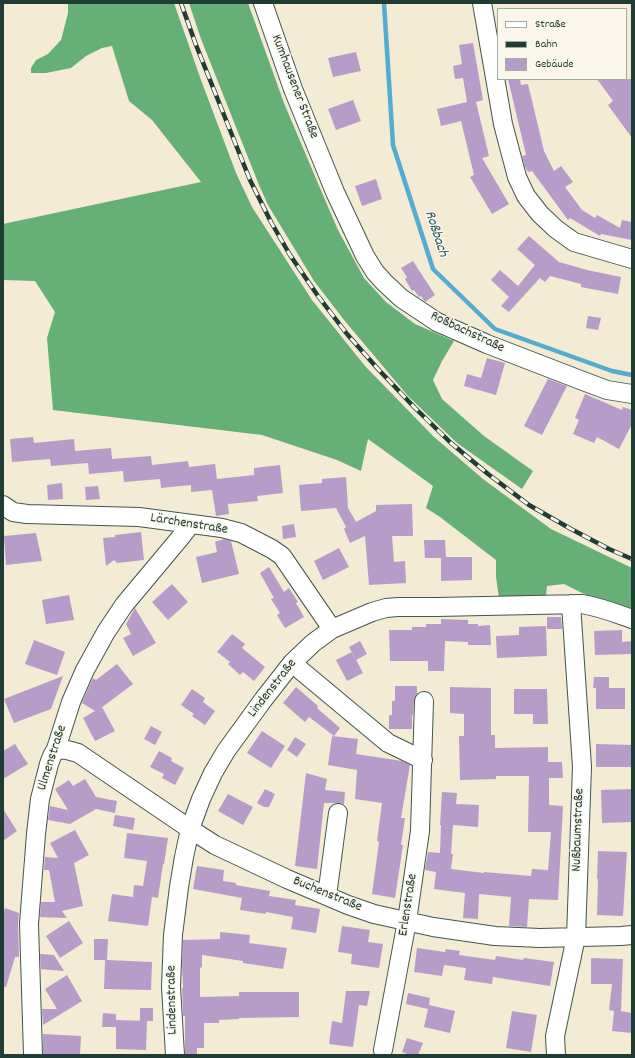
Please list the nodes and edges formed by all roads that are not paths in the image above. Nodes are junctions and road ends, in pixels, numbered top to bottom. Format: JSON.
{"nodes":[{"id":1,"x":263,"y":3,"type":"edge"},
{"id":2,"x":482,"y":3,"type":"edge"},
{"id":3,"x":326,"y":170,"type":"joint"},
{"id":4,"x":632,"y":259,"type":"edge"},
{"id":5,"x":632,"y":394,"type":"edge"},
{"id":6,"x":3,"y":505,"type":"edge"},
{"id":7,"x":191,"y":524,"type":"junction"},
{"id":8,"x":571,"y":604,"type":"junction"},
{"id":9,"x":632,"y":619,"type":"edge"},
{"id":10,"x":332,"y":629,"type":"junction"},
{"id":11,"x":292,"y":663,"type":"junction"},
{"id":12,"x":424,"y":701,"type":"dead end"},
{"id":13,"x":56,"y":749,"type":"junction"},
{"id":14,"x":422,"y":760,"type":"junction"},
{"id":15,"x":338,"y":813,"type":"dead end"},
{"id":16,"x":190,"y":829,"type":"junction"},
{"id":17,"x":327,"y":896,"type":"junction"},
{"id":18,"x":407,"y":921,"type":"junction"},
{"id":19,"x":632,"y":935,"type":"edge"},
{"id":20,"x":576,"y":937,"type":"junction"},
{"id":21,"x":383,"y":1050,"type":"dead end"},
{"id":22,"x":32,"y":1055,"type":"edge"},
{"id":23,"x":175,"y":1055,"type":"edge"},
{"id":24,"x":556,"y":1055,"type":"edge"}],
"edges":[{"from":1,"to":3,"type":"street","name":"Kumhausener Straße"},
{"from":2,"to":4,"type":"street"},
{"from":3,"to":5,"type":"street","name":"Roßbachstraße"},
{"from":6,"to":7,"type":"street","name":"Lärchenstraße"},
{"from":7,"to":10,"type":"street","name":"Lärchenstraße"},
{"from":7,"to":13,"type":"street","name":"Ulmenstraße"},
{"from":8,"to":9,"type":"street","name":"Lindenstraße"},
{"from":8,"to":10,"type":"street","name":"Lindenstraße"},
{"from":8,"to":20,"type":"street","name":"Nußbaumstraße"},
{"from":10,"to":11,"type":"street","name":"Lindenstraße"},
{"from":11,"to":14,"type":"street"},
{"from":11,"to":16,"type":"street","name":"Lindenstraße"},
{"from":12,"to":14,"type":"street","name":"Erlenstraße"},
{"from":13,"to":16,"type":"street","name":"Buchenstraße"},
{"from":13,"to":22,"type":"street","name":"Ulmenstraße"},
{"from":14,"to":18,"type":"street","name":"Erlenstraße"},
{"from":15,"to":17,"type":"street"},
{"from":16,"to":17,"type":"street","name":"Buchenstraße"},
{"from":16,"to":23,"type":"street","name":"Lindenstraße"},
{"from":17,"to":18,"type":"street","name":"Buchenstraße"},
{"from":18,"to":20,"type":"street","name":"Buchenstraße"},
{"from":18,"to":21,"type":"street","name":"Erlenstraße"},
{"from":19,"to":20,"type":"street","name":"Buchenstraße"},
{"from":20,"to":24,"type":"street","name":"Nußbaumstraße"}]}
